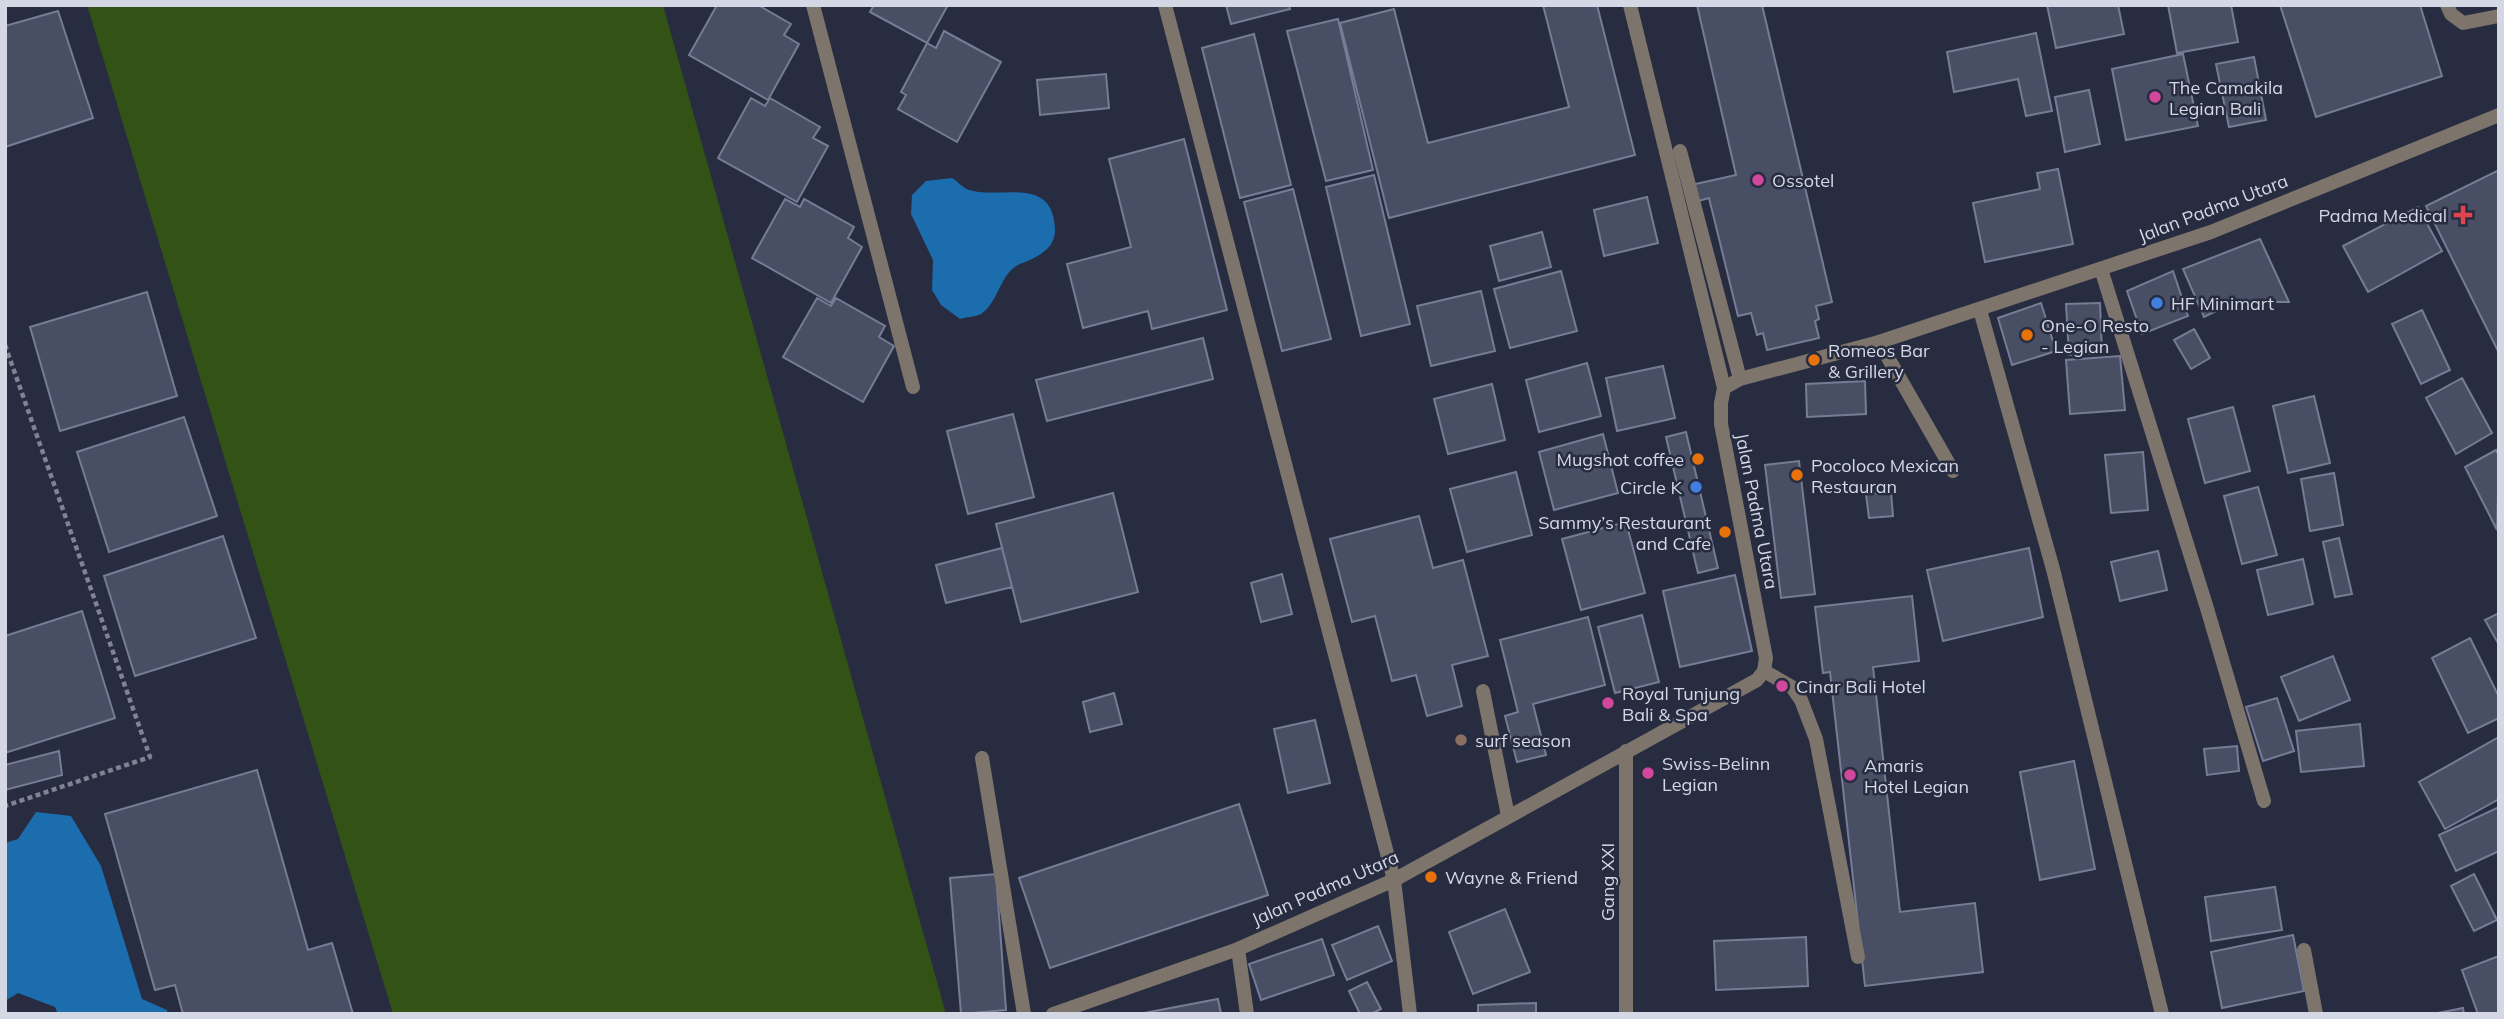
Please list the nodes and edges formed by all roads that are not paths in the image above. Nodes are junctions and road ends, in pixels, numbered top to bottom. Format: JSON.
{"nodes":[{"id":1,"x":813,"y":5,"type":"edge"},
{"id":2,"x":1165,"y":5,"type":"edge"},
{"id":3,"x":1630,"y":5,"type":"edge"},
{"id":4,"x":2447,"y":5,"type":"edge"},
{"id":5,"x":2499,"y":16,"type":"edge"},
{"id":6,"x":2499,"y":115,"type":"edge"},
{"id":7,"x":1680,"y":151,"type":"dead end"},
{"id":8,"x":2101,"y":269,"type":"junction"},
{"id":9,"x":1980,"y":310,"type":"junction"},
{"id":10,"x":1879,"y":342,"type":"junction"},
{"id":11,"x":1740,"y":379,"type":"junction"},
{"id":12,"x":913,"y":387,"type":"dead end"},
{"id":13,"x":1724,"y":388,"type":"junction"},
{"id":14,"x":1953,"y":471,"type":"dead end"},
{"id":15,"x":1764,"y":671,"type":"junction"},
{"id":16,"x":1483,"y":691,"type":"dead end"},
{"id":17,"x":1626,"y":751,"type":"junction"},
{"id":18,"x":982,"y":758,"type":"dead end"},
{"id":19,"x":2264,"y":801,"type":"dead end"},
{"id":20,"x":1508,"y":817,"type":"junction"},
{"id":21,"x":1395,"y":880,"type":"junction"},
{"id":22,"x":1238,"y":949,"type":"junction"},
{"id":23,"x":2304,"y":950,"type":"dead end"},
{"id":24,"x":1858,"y":957,"type":"dead end"},
{"id":25,"x":1024,"y":1014,"type":"edge"},
{"id":26,"x":1053,"y":1014,"type":"edge"},
{"id":27,"x":1247,"y":1014,"type":"edge"},
{"id":28,"x":1410,"y":1014,"type":"edge"},
{"id":29,"x":1626,"y":1014,"type":"edge"},
{"id":30,"x":2162,"y":1014,"type":"edge"},
{"id":31,"x":2316,"y":1014,"type":"edge"}],
"edges":[{"from":1,"to":12,"type":"street"},
{"from":2,"to":21,"type":"street"},
{"from":3,"to":13,"type":"street"},
{"from":4,"to":5,"type":"street"},
{"from":6,"to":8,"type":"street","name":"Jalan Padma Utara"},
{"from":7,"to":11,"type":"street"},
{"from":8,"to":9,"type":"street","name":"Jalan Padma Utara"},
{"from":8,"to":19,"type":"street"},
{"from":9,"to":10,"type":"street","name":"Jalan Padma Utara"},
{"from":9,"to":30,"type":"street"},
{"from":10,"to":11,"type":"street","name":"Jalan Padma Utara"},
{"from":10,"to":14,"type":"street"},
{"from":11,"to":13,"type":"street","name":"Jalan Padma Utara"},
{"from":13,"to":15,"type":"street","name":"Jalan Padma Utara"},
{"from":15,"to":17,"type":"street","name":"Jalan Padma Utara"},
{"from":15,"to":24,"type":"street"},
{"from":16,"to":20,"type":"street"},
{"from":17,"to":20,"type":"street","name":"Jalan Padma Utara"},
{"from":17,"to":29,"type":"street","name":"Gang XXI"},
{"from":18,"to":25,"type":"street"},
{"from":20,"to":21,"type":"street","name":"Jalan Padma Utara"},
{"from":21,"to":22,"type":"street","name":"Jalan Padma Utara"},
{"from":21,"to":28,"type":"street"},
{"from":22,"to":26,"type":"street","name":"Jalan Padma Utara"},
{"from":22,"to":27,"type":"street"},
{"from":23,"to":31,"type":"street"}]}
